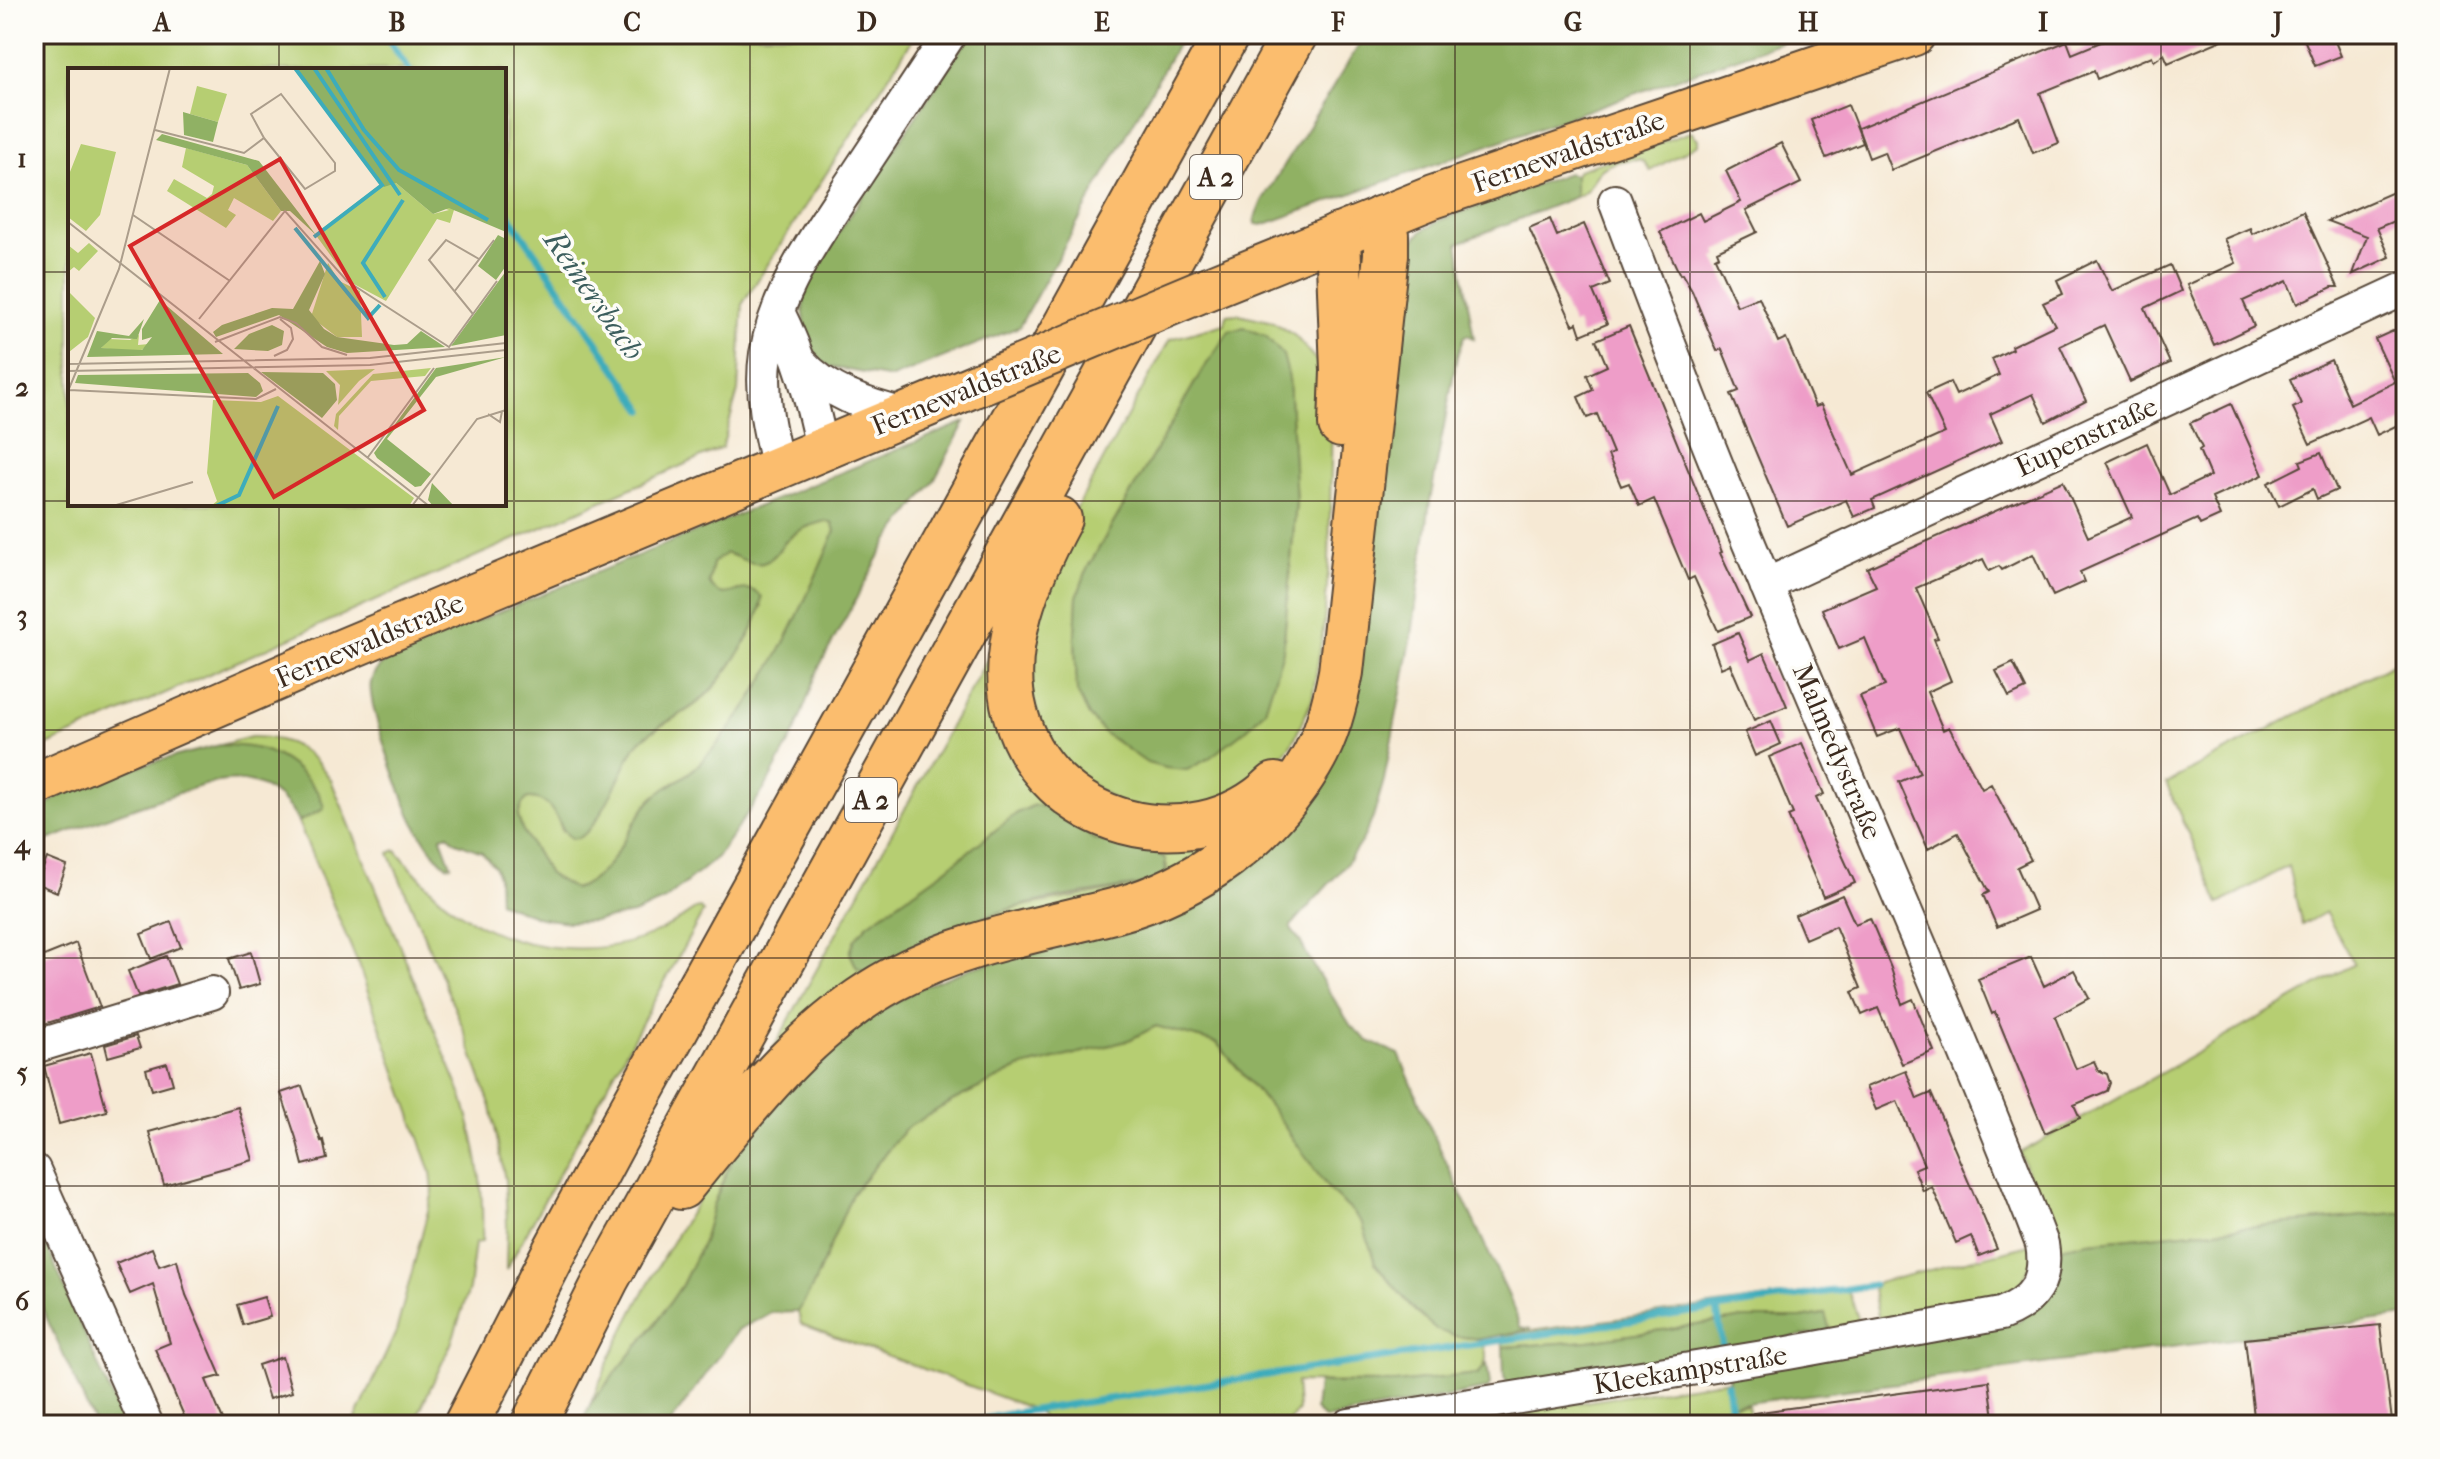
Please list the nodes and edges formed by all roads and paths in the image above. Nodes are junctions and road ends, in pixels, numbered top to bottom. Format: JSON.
{"nodes":[{"id":1,"x":950,"y":34,"type":"edge"},
{"id":2,"x":1227,"y":34,"type":"edge"},
{"id":3,"x":1295,"y":34,"type":"edge"},
{"id":4,"x":1914,"y":34,"type":"edge"},
{"id":5,"x":1615,"y":201,"type":"dead end"},
{"id":6,"x":1382,"y":218,"type":"junction"},
{"id":7,"x":1338,"y":236,"type":"junction"},
{"id":8,"x":2406,"y":288,"type":"edge"},
{"id":9,"x":778,"y":312,"type":"junction"},
{"id":10,"x":1137,"y":322,"type":"junction"},
{"id":11,"x":800,"y":362,"type":"junction"},
{"id":12,"x":905,"y":415,"type":"junction"},
{"id":13,"x":822,"y":449,"type":"junction"},
{"id":14,"x":778,"y":468,"type":"junction"},
{"id":15,"x":1766,"y":585,"type":"junction"},
{"id":16,"x":34,"y":785,"type":"edge"},
{"id":17,"x":212,"y":993,"type":"dead end"},
{"id":18,"x":34,"y":1047,"type":"edge"},
{"id":19,"x":34,"y":1170,"type":"edge"},
{"id":20,"x":606,"y":1280,"type":"junction"},
{"id":21,"x":2028,"y":1300,"type":"joint"},
{"id":22,"x":147,"y":1425,"type":"edge"},
{"id":23,"x":466,"y":1425,"type":"edge"},
{"id":24,"x":533,"y":1425,"type":"edge"},
{"id":25,"x":1349,"y":1425,"type":"edge"}],
"edges":[{"from":1,"to":9,"type":"street"},
{"from":2,"to":23,"type":"highway","number":"A 2"},
{"from":3,"to":10,"type":"highway","number":"A 2"},
{"from":4,"to":6,"type":"main road","name":"Fernewaldstraße"},
{"from":5,"to":15,"type":"street","name":"Malmedystraße"},
{"from":6,"to":7,"type":"main road","name":"Fernewaldstraße"},
{"from":6,"to":20,"type":"highway"},
{"from":7,"to":10,"type":"highway"},
{"from":7,"to":12,"type":"main road","name":"Fernewaldstraße","bridge":true},
{"from":8,"to":15,"type":"street","name":"Eupenstraße"},
{"from":9,"to":11,"type":"street"},
{"from":9,"to":14,"type":"street"},
{"from":10,"to":20,"type":"highway","number":"A 2"},
{"from":11,"to":12,"type":"street"},
{"from":11,"to":13,"type":"street"},
{"from":12,"to":13,"type":"main road","name":"Fernewaldstraße"},
{"from":13,"to":14,"type":"main road","name":"Fernewaldstraße"},
{"from":14,"to":16,"type":"main road","name":"Fernewaldstraße"},
{"from":15,"to":21,"type":"street","name":"Malmedystraße"},
{"from":17,"to":18,"type":"street"},
{"from":19,"to":22,"type":"street"},
{"from":20,"to":24,"type":"highway","number":"A 2"},
{"from":21,"to":25,"type":"street","name":"Kleekampstraße"}]}
